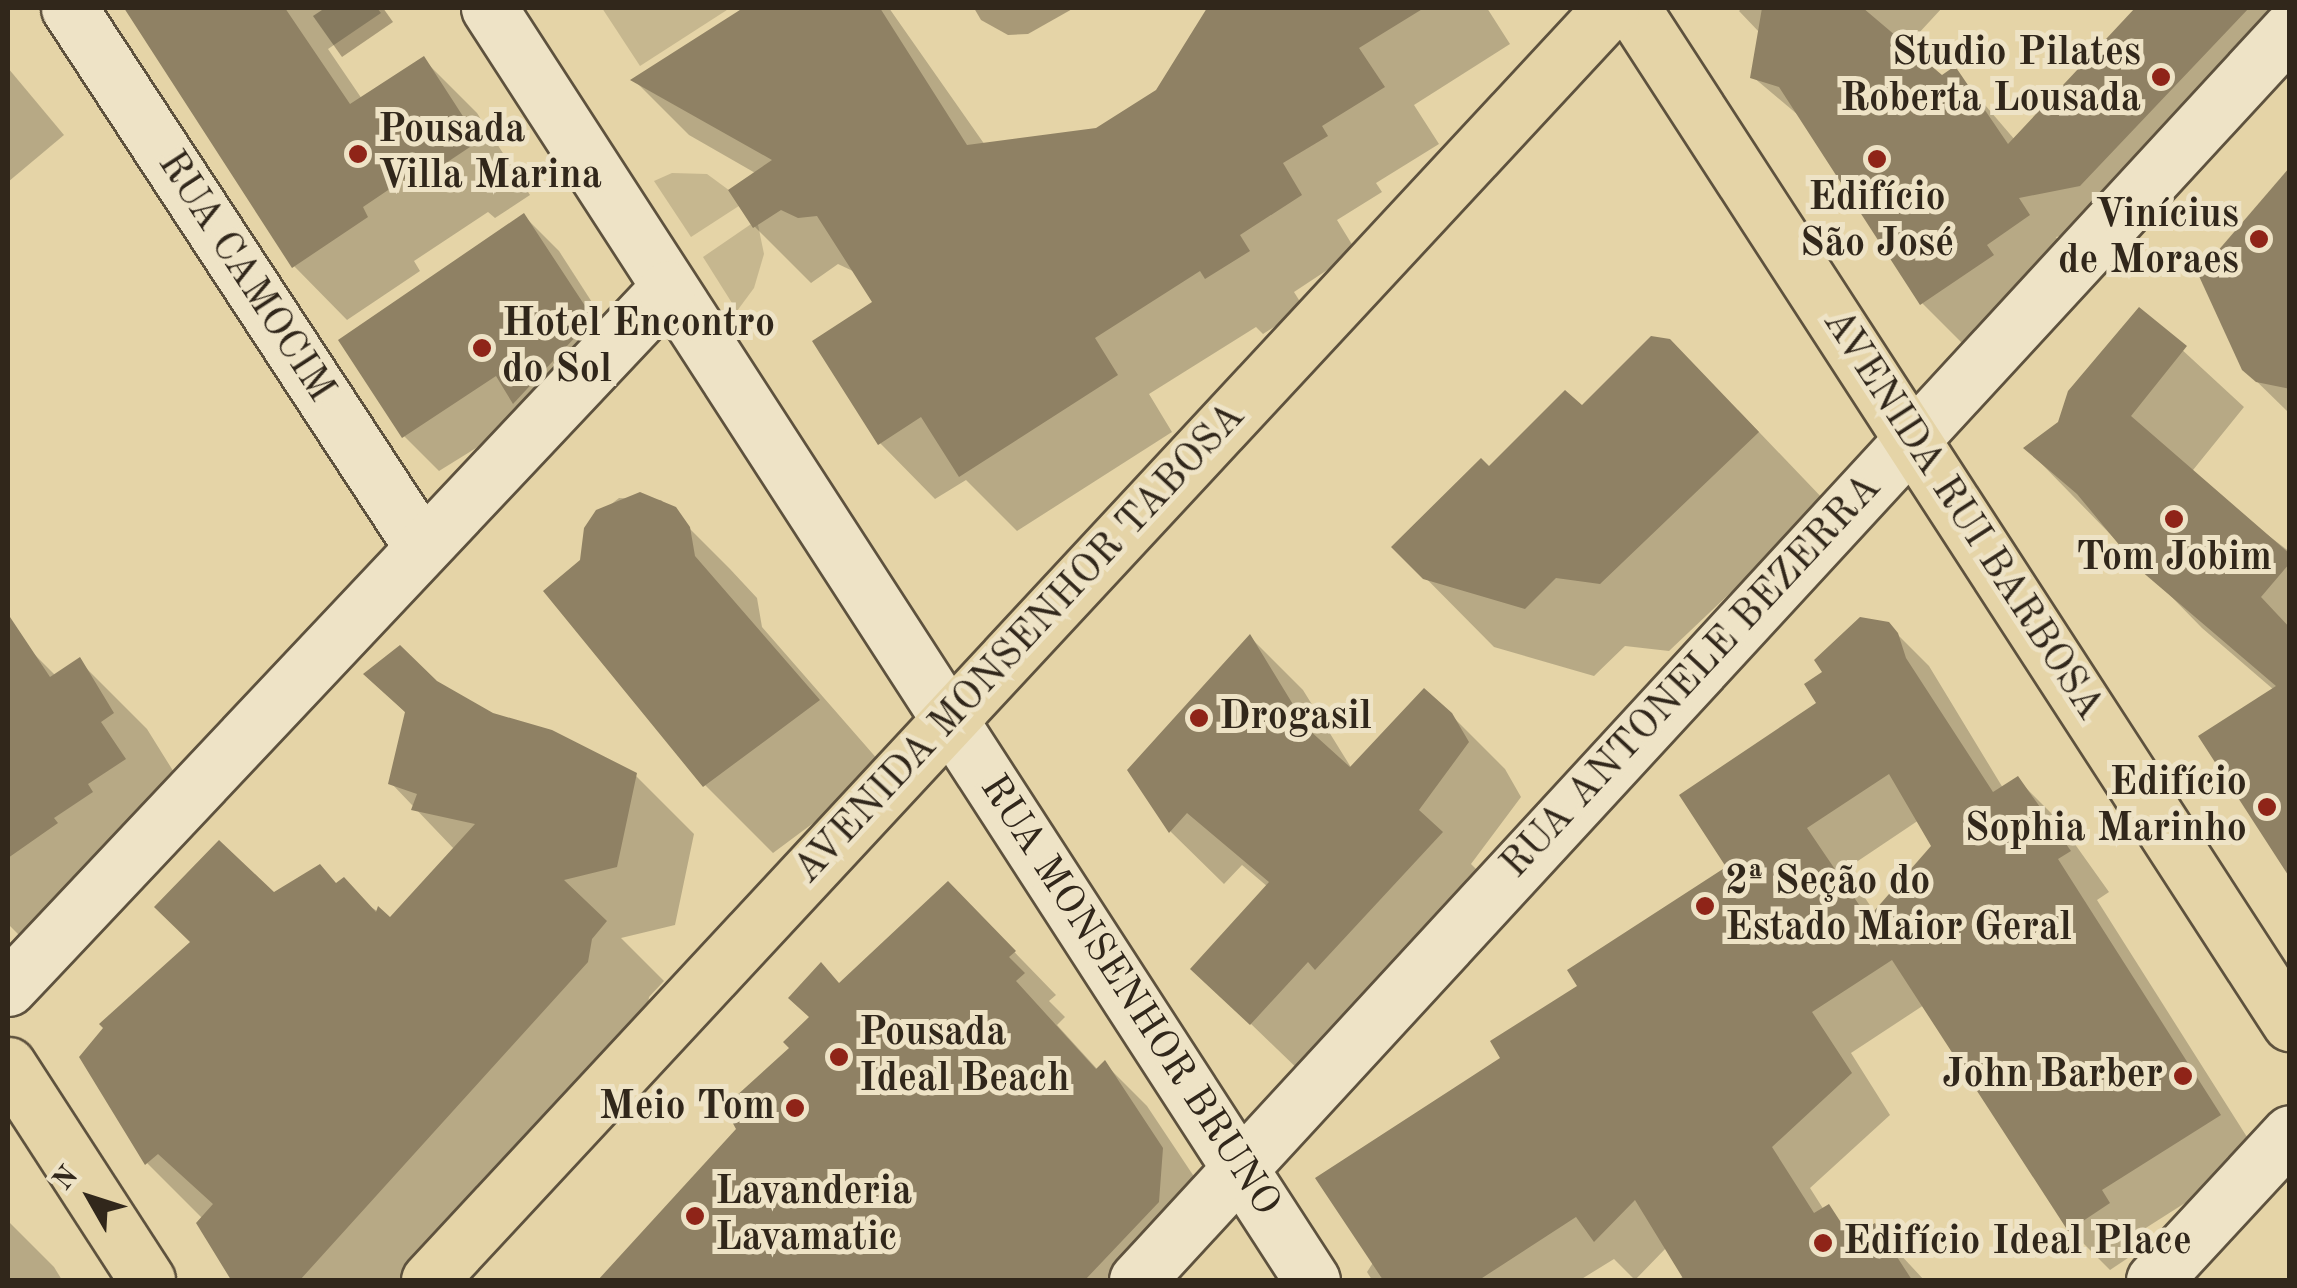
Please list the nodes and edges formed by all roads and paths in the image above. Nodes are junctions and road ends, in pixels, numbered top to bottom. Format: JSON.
{"nodes":[{"id":1,"x":69,"y":8,"type":"edge"},
{"id":2,"x":489,"y":8,"type":"edge"},
{"id":3,"x":1610,"y":8,"type":"edge"},
{"id":4,"x":1632,"y":8,"type":"edge"},
{"id":5,"x":2290,"y":30,"type":"edge"},
{"id":6,"x":667,"y":289,"type":"junction"},
{"id":7,"x":1913,"y":437,"type":"junction"},
{"id":8,"x":422,"y":547,"type":"junction"},
{"id":9,"x":950,"y":721,"type":"junction"},
{"id":10,"x":8,"y":988,"type":"edge"},
{"id":11,"x":2290,"y":1023,"type":"edge"},
{"id":12,"x":8,"y":1065,"type":"edge"},
{"id":13,"x":2290,"y":1134,"type":"edge"},
{"id":14,"x":1240,"y":1167,"type":"junction"},
{"id":15,"x":148,"y":1280,"type":"edge"},
{"id":16,"x":429,"y":1280,"type":"edge"},
{"id":17,"x":1137,"y":1280,"type":"edge"},
{"id":18,"x":1312,"y":1280,"type":"edge"},
{"id":19,"x":2154,"y":1280,"type":"edge"}],
"edges":[{"from":1,"to":8,"type":"street","name":"RUA CAMOCIM"},
{"from":2,"to":6,"type":"street","name":"RUA MONSENHOR BRUNO"},
{"from":3,"to":9,"type":"main road","name":"AVENIDA MONSENHOR TABOSA"},
{"from":4,"to":7,"type":"main road","name":"AVENIDA RUI BARBOSA"},
{"from":5,"to":7,"type":"street","name":"RUA ANTONELE BEZERRA"},
{"from":6,"to":8,"type":"street"},
{"from":6,"to":9,"type":"street","name":"RUA MONSENHOR BRUNO"},
{"from":7,"to":11,"type":"main road","name":"AVENIDA RUI BARBOSA"},
{"from":7,"to":14,"type":"street","name":"RUA ANTONELE BEZERRA"},
{"from":8,"to":10,"type":"street"},
{"from":9,"to":14,"type":"street","name":"RUA MONSENHOR BRUNO"},
{"from":9,"to":16,"type":"main road","name":"AVENIDA MONSENHOR TABOSA"},
{"from":12,"to":15,"type":"main road"},
{"from":13,"to":19,"type":"street"},
{"from":14,"to":17,"type":"street","name":"RUA ANTONELE BEZERRA"},
{"from":14,"to":18,"type":"street","name":"RUA MONSENHOR BRUNO"}]}
